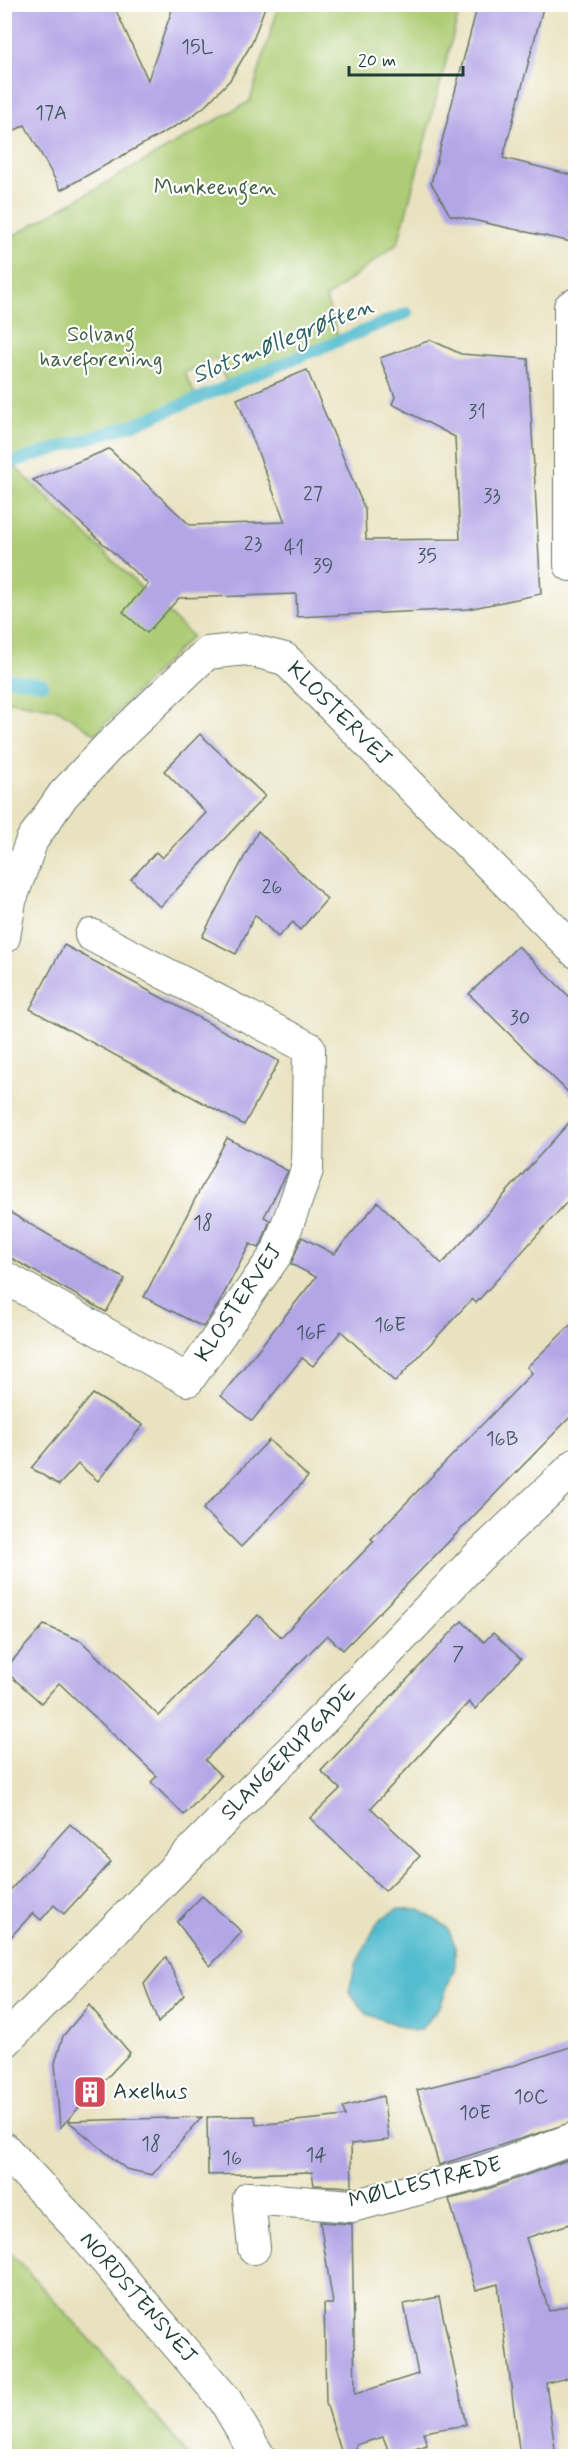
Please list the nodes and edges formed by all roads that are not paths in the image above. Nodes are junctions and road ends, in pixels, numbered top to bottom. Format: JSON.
{"nodes":[{"id":1,"x":576,"y":304,"type":"edge"},
{"id":2,"x":570,"y":565,"type":"dead end"},
{"id":3,"x":91,"y":935,"type":"dead end"},
{"id":4,"x":4,"y":937,"type":"edge"},
{"id":5,"x":576,"y":952,"type":"edge"},
{"id":6,"x":4,"y":1277,"type":"edge"},
{"id":7,"x":576,"y":1465,"type":"edge"},
{"id":8,"x":4,"y":2042,"type":"edge"},
{"id":9,"x":576,"y":2138,"type":"edge"},
{"id":10,"x":4,"y":2149,"type":"edge"},
{"id":11,"x":254,"y":2248,"type":"dead end"},
{"id":12,"x":258,"y":2457,"type":"edge"}],
"edges":[{"from":1,"to":2,"type":"street"},
{"from":3,"to":6,"type":"street","name":"KLOSTERVEJ"},
{"from":4,"to":5,"type":"street","name":"KLOSTERVEJ"},
{"from":7,"to":8,"type":"street","name":"SLANGERUPGADE"},
{"from":9,"to":11,"type":"street","name":"MØLLESTRÆDE"},
{"from":10,"to":12,"type":"street","name":"NORDSTENSVEJ"}]}
